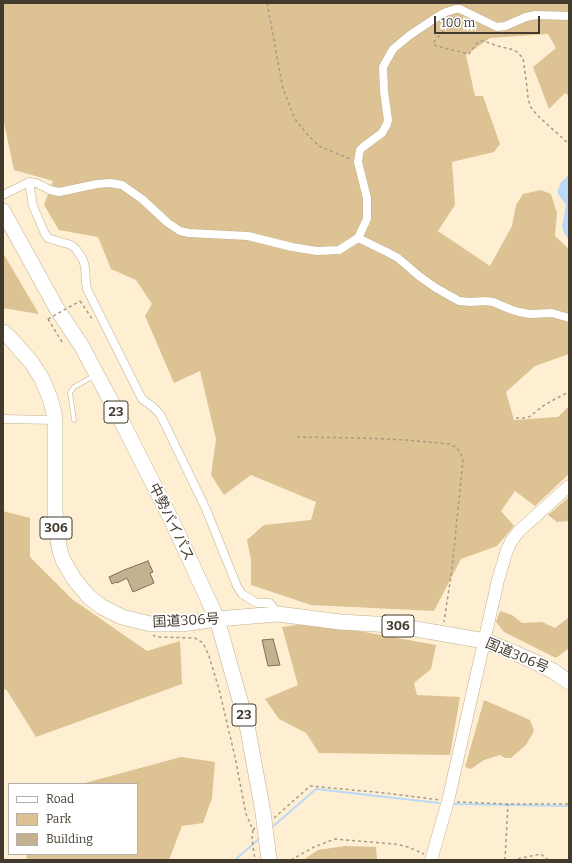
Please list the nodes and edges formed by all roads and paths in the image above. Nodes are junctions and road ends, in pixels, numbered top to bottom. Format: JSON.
{"nodes":[{"id":1,"x":267,"y":3,"type":"edge"},
{"id":2,"x":460,"y":10,"type":"junction"},
{"id":3,"x":569,"y":16,"type":"edge"},
{"id":4,"x":569,"y":144,"type":"edge"},
{"id":5,"x":358,"y":162,"type":"junction"},
{"id":6,"x":27,"y":183,"type":"junction"},
{"id":7,"x":3,"y":195,"type":"edge"},
{"id":8,"x":3,"y":211,"type":"edge"},
{"id":9,"x":358,"y":238,"type":"junction"},
{"id":10,"x":80,"y":301,"type":"dead end"},
{"id":11,"x":569,"y":318,"type":"edge"},
{"id":12,"x":3,"y":332,"type":"edge"},
{"id":13,"x":62,"y":342,"type":"dead end"},
{"id":14,"x":96,"y":374,"type":"junction"},
{"id":15,"x":569,"y":392,"type":"edge"},
{"id":16,"x":516,"y":418,"type":"dead end"},
{"id":17,"x":3,"y":419,"type":"edge"},
{"id":18,"x":55,"y":420,"type":"junction"},
{"id":19,"x":74,"y":420,"type":"dead end"},
{"id":20,"x":297,"y":437,"type":"dead end"},
{"id":21,"x":569,"y":486,"type":"edge"},
{"id":22,"x":278,"y":614,"type":"junction"},
{"id":23,"x":217,"y":619,"type":"junction"},
{"id":24,"x":151,"y":624,"type":"junction"},
{"id":25,"x":442,"y":634,"type":"junction"},
{"id":26,"x":485,"y":641,"type":"junction"},
{"id":27,"x":569,"y":682,"type":"edge"},
{"id":28,"x":448,"y":802,"type":"junction"},
{"id":29,"x":508,"y":804,"type":"junction"},
{"id":30,"x":569,"y":804,"type":"edge"},
{"id":31,"x":265,"y":819,"type":"junction"},
{"id":32,"x":253,"y":830,"type":"junction"},
{"id":33,"x":431,"y":858,"type":"edge"},
{"id":34,"x":255,"y":860,"type":"edge"},
{"id":35,"x":269,"y":860,"type":"edge"},
{"id":36,"x":291,"y":860,"type":"edge"},
{"id":37,"x":505,"y":860,"type":"edge"},
{"id":38,"x":512,"y":860,"type":"edge"},
{"id":39,"x":548,"y":860,"type":"edge"}],
"edges":[{"from":1,"to":5,"type":"path"},
{"from":2,"to":3,"type":"street"},
{"from":2,"to":4,"type":"path"},
{"from":2,"to":5,"type":"street"},
{"from":5,"to":9,"type":"street"},
{"from":6,"to":7,"type":"street"},
{"from":6,"to":9,"type":"street"},
{"from":6,"to":22,"type":"street"},
{"from":8,"to":14,"type":"highway","name":"中勢バイパス","number":"23"},
{"from":9,"to":11,"type":"street"},
{"from":10,"to":13,"type":"path","bridge":true},
{"from":12,"to":18,"type":"highway","name":"国道306号","number":"306"},
{"from":14,"to":19,"type":"lane"},
{"from":14,"to":23,"type":"highway","name":"中勢バイパス","number":"23"},
{"from":15,"to":16,"type":"path"},
{"from":17,"to":18,"type":"street"},
{"from":18,"to":24,"type":"highway","name":"国道306号","number":"306"},
{"from":20,"to":25,"type":"path"},
{"from":21,"to":26,"type":"street"},
{"from":22,"to":23,"type":"highway","name":"国道306号","number":"306"},
{"from":22,"to":25,"type":"highway","name":"国道306号","number":"306"},
{"from":23,"to":24,"type":"highway","name":"国道306号","number":"306"},
{"from":23,"to":31,"type":"highway","name":"中勢バイパス","number":"23"},
{"from":24,"to":32,"type":"path"},
{"from":25,"to":26,"type":"highway","name":"国道306号","number":"306"},
{"from":26,"to":27,"type":"highway","name":"国道306号","number":"306"},
{"from":26,"to":28,"type":"street"},
{"from":28,"to":29,"type":"path"},
{"from":28,"to":31,"type":"path"},
{"from":28,"to":33,"type":"street"},
{"from":29,"to":30,"type":"path"},
{"from":29,"to":37,"type":"path"},
{"from":31,"to":32,"type":"path"},
{"from":31,"to":35,"type":"highway","name":"中勢バイパス","number":"23","bridge":true},
{"from":32,"to":34,"type":"path"},
{"from":33,"to":36,"type":"path"},
{"from":38,"to":39,"type":"path"}]}
